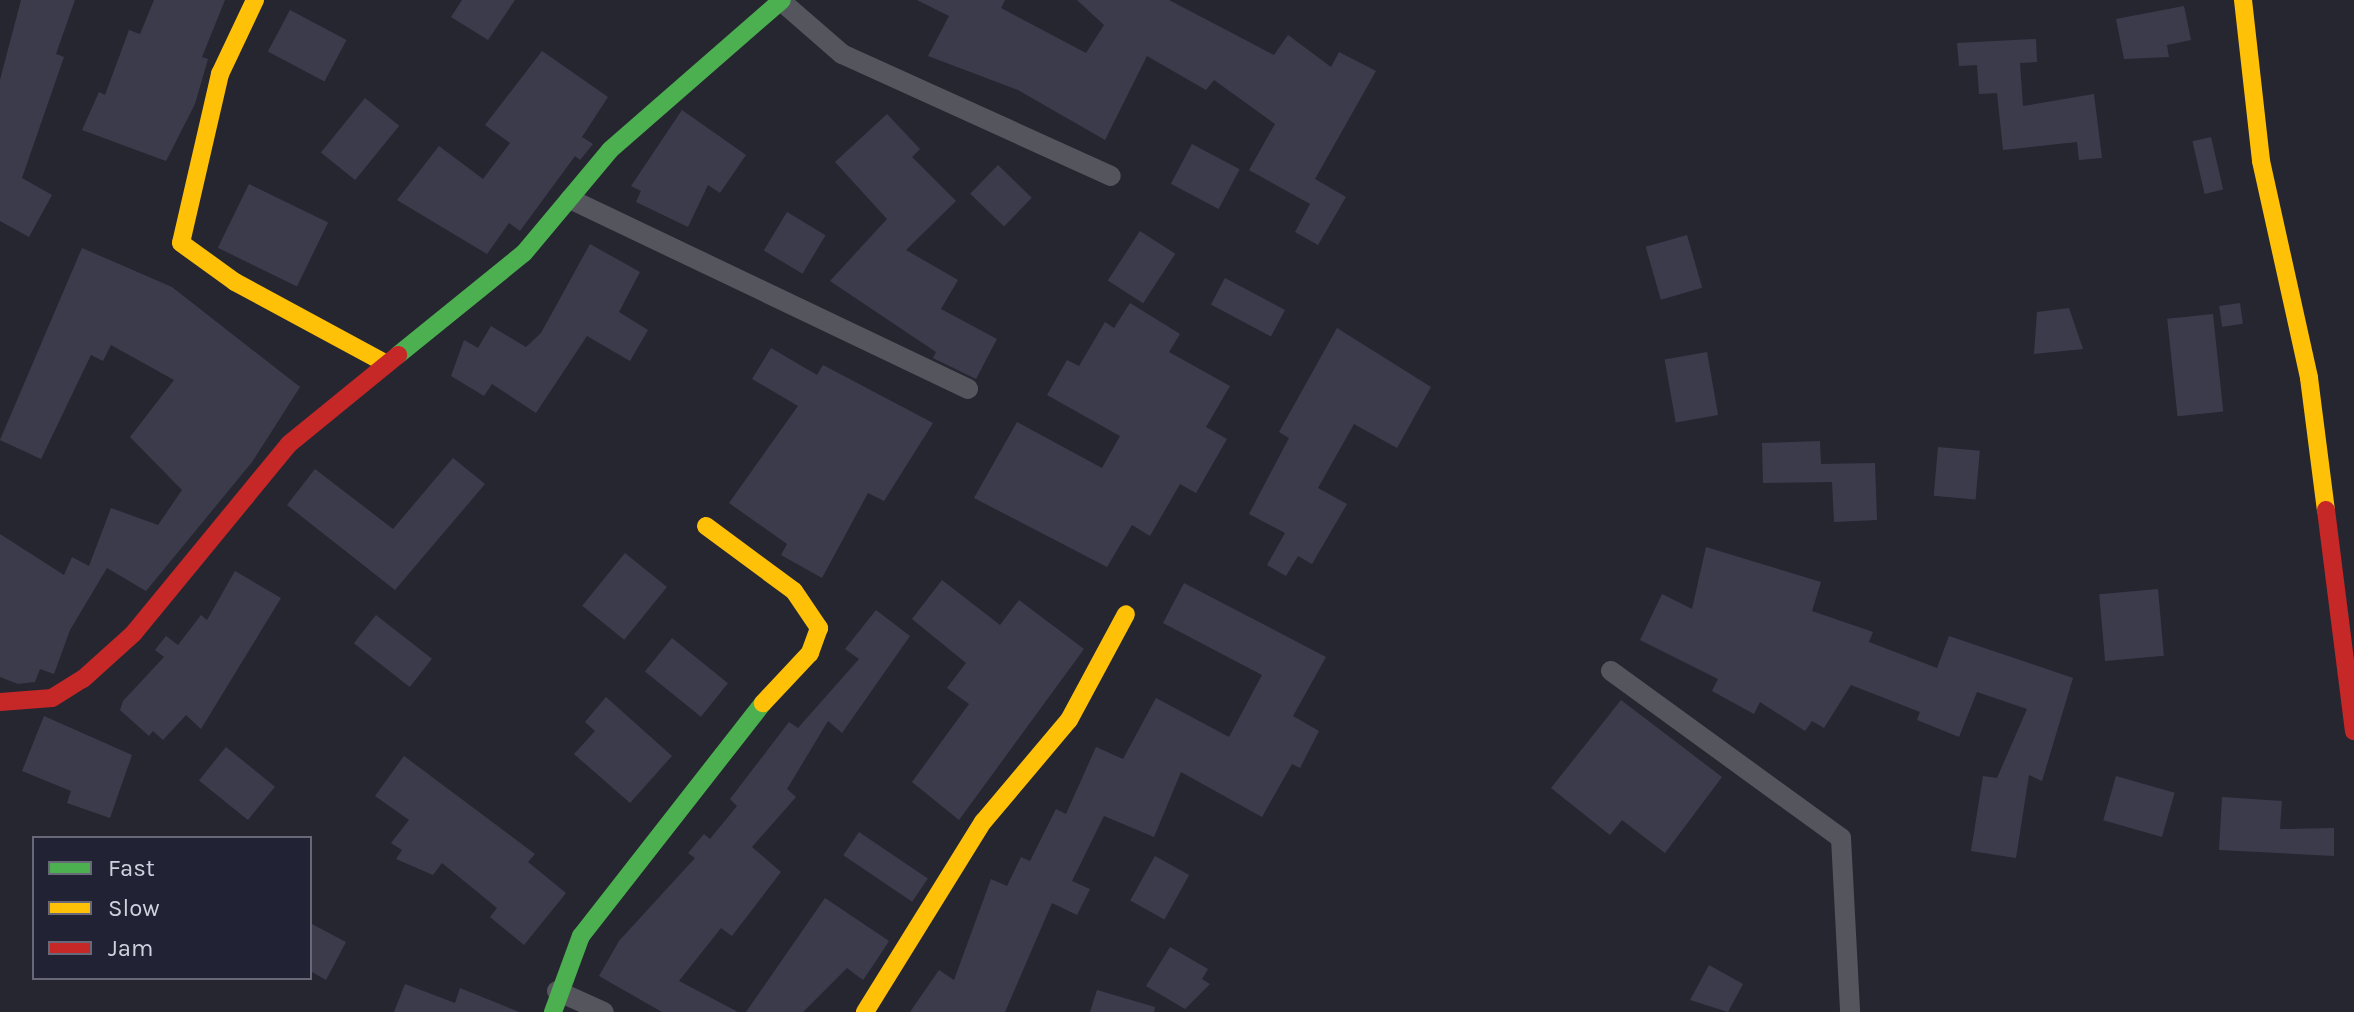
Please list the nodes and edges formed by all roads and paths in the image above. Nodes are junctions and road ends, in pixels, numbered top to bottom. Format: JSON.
{"nodes":[{"id":1,"x":255,"y":0,"type":"edge"},
{"id":2,"x":2243,"y":0,"type":"edge"},
{"id":3,"x":782,"y":1,"type":"edge"},
{"id":4,"x":1111,"y":176,"type":"dead end"},
{"id":5,"x":570,"y":199,"type":"junction"},
{"id":6,"x":383,"y":362,"type":"junction"},
{"id":7,"x":968,"y":389,"type":"dead end"},
{"id":8,"x":706,"y":526,"type":"dead end"},
{"id":9,"x":1126,"y":614,"type":"dead end"},
{"id":10,"x":2350,"y":667,"type":"edge"},
{"id":11,"x":1611,"y":671,"type":"dead end"},
{"id":12,"x":0,"y":702,"type":"edge"},
{"id":13,"x":2354,"y":731,"type":"edge"},
{"id":14,"x":557,"y":991,"type":"junction"},
{"id":15,"x":553,"y":1012,"type":"edge"},
{"id":16,"x":604,"y":1012,"type":"edge"},
{"id":17,"x":865,"y":1012,"type":"edge"},
{"id":18,"x":1850,"y":1012,"type":"edge"}],
"edges":[{"from":1,"to":6,"type":"street"},
{"from":2,"to":10,"type":"street"},
{"from":3,"to":4,"type":"street"},
{"from":3,"to":5,"type":"street"},
{"from":5,"to":6,"type":"street"},
{"from":5,"to":7,"type":"street"},
{"from":6,"to":12,"type":"street"},
{"from":8,"to":14,"type":"street"},
{"from":9,"to":17,"type":"street"},
{"from":10,"to":13,"type":"street"},
{"from":11,"to":18,"type":"street"},
{"from":14,"to":15,"type":"street"},
{"from":14,"to":16,"type":"street"}]}
